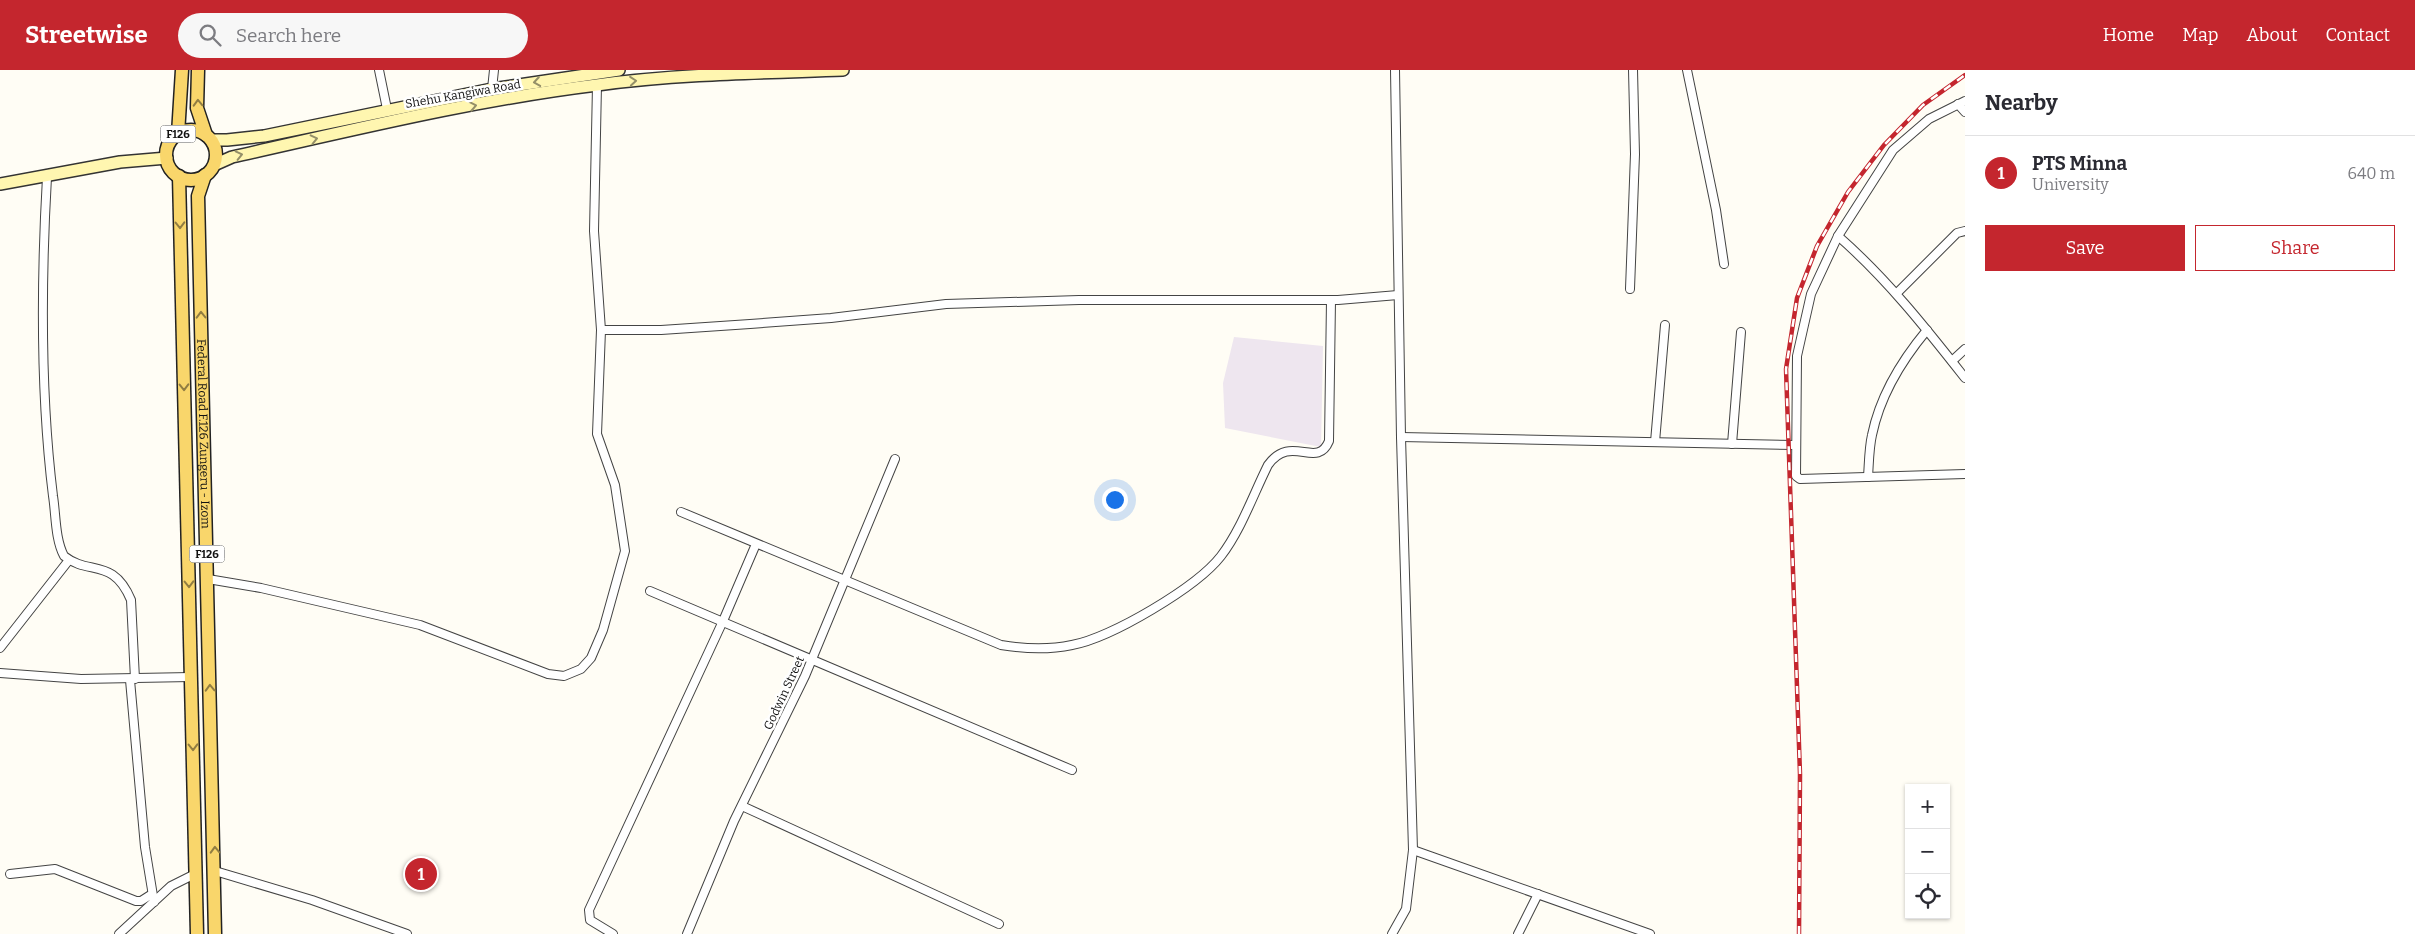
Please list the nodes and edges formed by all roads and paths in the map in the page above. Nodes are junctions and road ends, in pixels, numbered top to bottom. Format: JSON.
{"nodes":[{"id":1,"x":182,"y":70,"type":"edge"},
{"id":2,"x":198,"y":70,"type":"edge"},
{"id":3,"x":379,"y":70,"type":"edge"},
{"id":4,"x":494,"y":70,"type":"edge"},
{"id":5,"x":620,"y":70,"type":"edge"},
{"id":6,"x":843,"y":70,"type":"edge"},
{"id":7,"x":1395,"y":70,"type":"edge"},
{"id":8,"x":1634,"y":70,"type":"edge"},
{"id":9,"x":1687,"y":70,"type":"edge"},
{"id":10,"x":596,"y":76,"type":"edge"},
{"id":11,"x":492,"y":89,"type":"junction"},
{"id":12,"x":1962,"y":102,"type":"edge"},
{"id":13,"x":387,"y":109,"type":"junction"},
{"id":14,"x":1965,"y":112,"type":"edge"},
{"id":15,"x":178,"y":134,"type":"junction"},
{"id":16,"x":208,"y":137,"type":"junction"},
{"id":17,"x":167,"y":158,"type":"junction"},
{"id":18,"x":214,"y":166,"type":"junction"},
{"id":19,"x":178,"y":176,"type":"junction"},
{"id":20,"x":205,"y":176,"type":"junction"},
{"id":21,"x":46,"y":177,"type":"junction"},
{"id":22,"x":0,"y":184,"type":"edge"},
{"id":23,"x":1965,"y":231,"type":"edge"},
{"id":24,"x":1838,"y":236,"type":"junction"},
{"id":25,"x":1724,"y":264,"type":"dead end"},
{"id":26,"x":1630,"y":289,"type":"dead end"},
{"id":27,"x":1897,"y":293,"type":"junction"},
{"id":28,"x":1398,"y":295,"type":"junction"},
{"id":29,"x":1331,"y":300,"type":"junction"},
{"id":30,"x":1665,"y":326,"type":"dead end"},
{"id":31,"x":601,"y":330,"type":"junction"},
{"id":32,"x":1927,"y":330,"type":"junction"},
{"id":33,"x":1741,"y":332,"type":"dead end"},
{"id":34,"x":1965,"y":349,"type":"edge"},
{"id":35,"x":1952,"y":361,"type":"junction"},
{"id":36,"x":1965,"y":378,"type":"edge"},
{"id":37,"x":1401,"y":437,"type":"junction"},
{"id":38,"x":204,"y":439,"type":"junction"},
{"id":39,"x":186,"y":440,"type":"junction"},
{"id":40,"x":1654,"y":442,"type":"junction"},
{"id":41,"x":1732,"y":444,"type":"junction"},
{"id":42,"x":1795,"y":445,"type":"junction"},
{"id":43,"x":895,"y":459,"type":"dead end"},
{"id":44,"x":1965,"y":474,"type":"edge"},
{"id":45,"x":1868,"y":477,"type":"junction"},
{"id":46,"x":681,"y":512,"type":"dead end"},
{"id":47,"x":756,"y":544,"type":"junction"},
{"id":48,"x":69,"y":560,"type":"junction"},
{"id":49,"x":208,"y":579,"type":"junction"},
{"id":50,"x":844,"y":582,"type":"junction"},
{"id":51,"x":650,"y":591,"type":"dead end"},
{"id":52,"x":723,"y":621,"type":"junction"},
{"id":53,"x":0,"y":648,"type":"edge"},
{"id":54,"x":812,"y":658,"type":"junction"},
{"id":55,"x":0,"y":673,"type":"edge"},
{"id":56,"x":192,"y":677,"type":"junction"},
{"id":57,"x":133,"y":680,"type":"junction"},
{"id":58,"x":1072,"y":770,"type":"dead end"},
{"id":59,"x":742,"y":806,"type":"junction"},
{"id":60,"x":1413,"y":850,"type":"junction"},
{"id":61,"x":215,"y":871,"type":"junction"},
{"id":62,"x":10,"y":874,"type":"dead end"},
{"id":63,"x":195,"y":874,"type":"junction"},
{"id":64,"x":1538,"y":894,"type":"junction"},
{"id":65,"x":153,"y":898,"type":"junction"},
{"id":66,"x":999,"y":924,"type":"dead end"},
{"id":67,"x":119,"y":934,"type":"edge"},
{"id":68,"x":197,"y":934,"type":"edge"},
{"id":69,"x":215,"y":934,"type":"edge"},
{"id":70,"x":407,"y":934,"type":"edge"},
{"id":71,"x":613,"y":934,"type":"edge"},
{"id":72,"x":686,"y":934,"type":"edge"},
{"id":73,"x":1392,"y":934,"type":"edge"},
{"id":74,"x":1518,"y":934,"type":"edge"},
{"id":75,"x":1650,"y":934,"type":"edge"}],
"edges":[{"from":1,"to":15,"type":"main road","number":"F126"},
{"from":16,"to":2,"type":"main road","number":"F126","one_way":true},
{"from":3,"to":13,"type":"street"},
{"from":4,"to":11,"type":"street"},
{"from":5,"to":10,"type":"main road","name":"Shehu Kangiwa Road"},
{"from":10,"to":6,"type":"main road","name":"Shehu Kangiwa Road","one_way":true},
{"from":7,"to":28,"type":"street"},
{"from":8,"to":26,"type":"street"},
{"from":9,"to":25,"type":"street"},
{"from":10,"to":11,"type":"main road","name":"Shehu Kangiwa Road","one_way":true},
{"from":18,"to":10,"type":"main road","name":"Shehu Kangiwa Road","one_way":true},
{"from":10,"to":31,"type":"street"},
{"from":11,"to":13,"type":"main road","name":"Shehu Kangiwa Road"},
{"from":12,"to":14,"type":"street"},
{"from":12,"to":24,"type":"street"},
{"from":13,"to":16,"type":"main road","name":"Shehu Kangiwa Road"},
{"from":15,"to":16,"type":"main road","number":"F126"},
{"from":15,"to":17,"type":"main road","number":"F126"},
{"from":16,"to":18,"type":"main road","number":"F126"},
{"from":17,"to":19,"type":"main road","number":"F126"},
{"from":17,"to":21,"type":"main road"},
{"from":18,"to":20,"type":"main road","number":"F126"},
{"from":19,"to":20,"type":"main road"},
{"from":19,"to":39,"type":"main road","name":"Federal Road F.126 Zungeru - Izom","number":"F126","one_way":true},
{"from":38,"to":20,"type":"main road","name":"Federal Road F.126 Zungeru - Izom","number":"F126","one_way":true},
{"from":21,"to":22,"type":"main road"},
{"from":21,"to":48,"type":"street"},
{"from":23,"to":27,"type":"street"},
{"from":24,"to":27,"type":"street"},
{"from":24,"to":42,"type":"street"},
{"from":27,"to":32,"type":"street"},
{"from":28,"to":29,"type":"street"},
{"from":28,"to":37,"type":"street"},
{"from":29,"to":31,"type":"street"},
{"from":29,"to":50,"type":"street"},
{"from":30,"to":40,"type":"street"},
{"from":31,"to":49,"type":"street"},
{"from":32,"to":35,"type":"street"},
{"from":32,"to":45,"type":"street"},
{"from":33,"to":41,"type":"street"},
{"from":34,"to":35,"type":"street"},
{"from":35,"to":36,"type":"street"},
{"from":37,"to":40,"type":"street"},
{"from":37,"to":60,"type":"street"},
{"from":38,"to":39,"type":"main road"},
{"from":38,"to":49,"type":"main road","name":"Federal Road F.126 Zungeru - Izom","number":"F126"},
{"from":39,"to":56,"type":"main road","name":"Federal Road F.126 Zungeru - Izom","number":"F126","one_way":true},
{"from":40,"to":41,"type":"street"},
{"from":41,"to":42,"type":"street"},
{"from":42,"to":45,"type":"street"},
{"from":43,"to":50,"type":"street","name":"Godwin Street"},
{"from":44,"to":45,"type":"street"},
{"from":46,"to":47,"type":"street"},
{"from":47,"to":50,"type":"street"},
{"from":47,"to":52,"type":"street"},
{"from":48,"to":53,"type":"street"},
{"from":48,"to":57,"type":"street"},
{"from":61,"to":49,"type":"main road","name":"Federal Road F.126 Zungeru - Izom","number":"F126","one_way":true},
{"from":50,"to":54,"type":"street","name":"Godwin Street"},
{"from":51,"to":52,"type":"street"},
{"from":52,"to":54,"type":"street"},
{"from":52,"to":71,"type":"street"},
{"from":54,"to":58,"type":"street"},
{"from":54,"to":59,"type":"street","name":"Godwin Street"},
{"from":55,"to":57,"type":"street"},
{"from":56,"to":57,"type":"street"},
{"from":56,"to":63,"type":"main road","name":"Federal Road F.126 Zungeru - Izom","number":"F126","one_way":true},
{"from":57,"to":65,"type":"street"},
{"from":59,"to":66,"type":"street"},
{"from":59,"to":72,"type":"street","name":"Godwin Street"},
{"from":60,"to":64,"type":"street"},
{"from":60,"to":73,"type":"street"},
{"from":61,"to":69,"type":"main road","name":"Federal Road F.126 Zungeru - Izom","number":"F126"},
{"from":61,"to":70,"type":"street"},
{"from":62,"to":65,"type":"street"},
{"from":63,"to":65,"type":"street"},
{"from":63,"to":68,"type":"main road","name":"Federal Road F.126 Zungeru - Izom","number":"F126"},
{"from":64,"to":74,"type":"street"},
{"from":64,"to":75,"type":"street"},
{"from":65,"to":67,"type":"street"}]}
